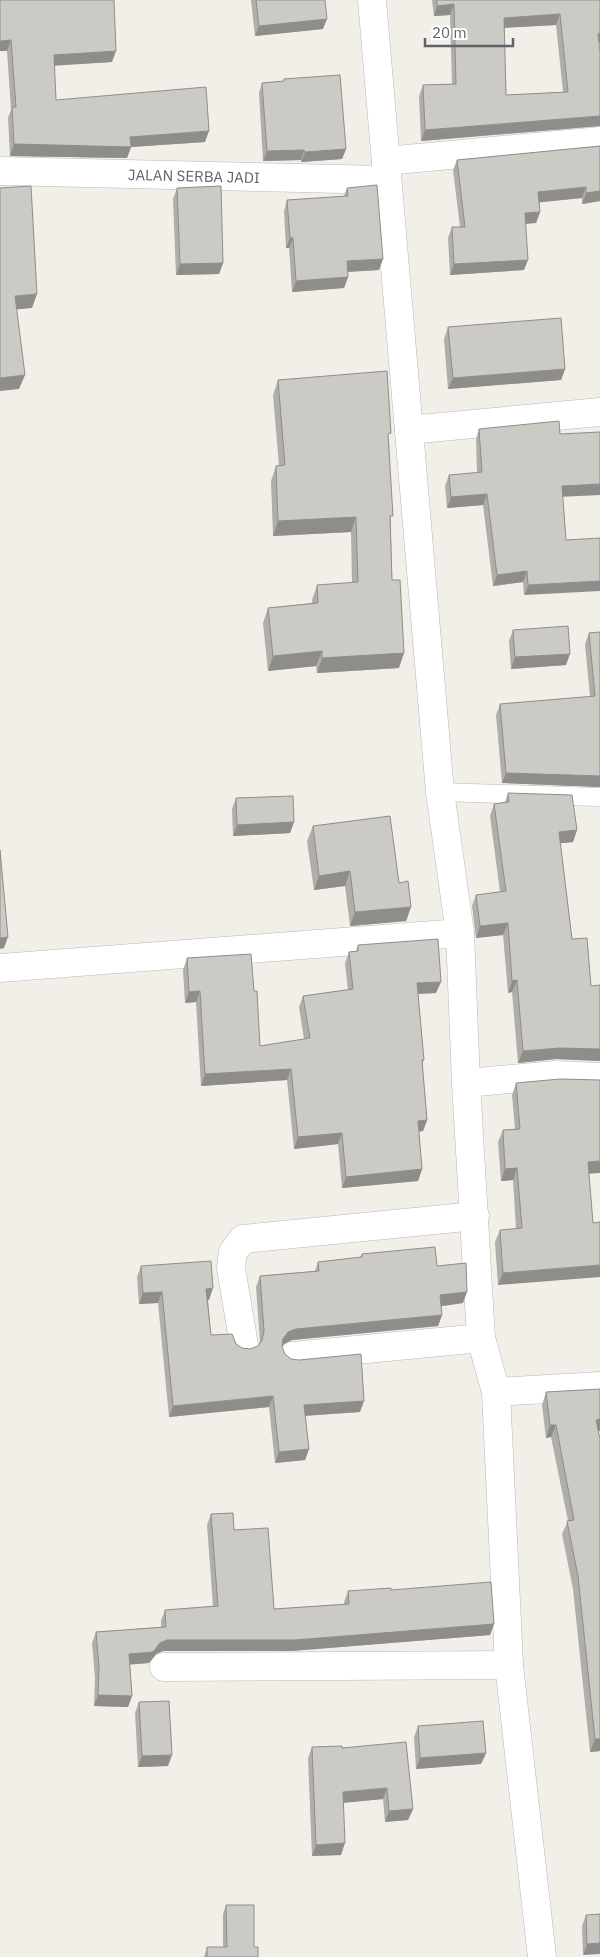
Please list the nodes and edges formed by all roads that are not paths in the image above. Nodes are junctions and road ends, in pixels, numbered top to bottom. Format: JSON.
{"nodes":[{"id":1,"x":372,"y":0,"type":"edge"},
{"id":2,"x":600,"y":141,"type":"edge"},
{"id":3,"x":386,"y":170,"type":"junction"},
{"id":4,"x":0,"y":171,"type":"edge"},
{"id":5,"x":600,"y":412,"type":"edge"},
{"id":6,"x":409,"y":430,"type":"junction"},
{"id":7,"x":440,"y":792,"type":"junction"},
{"id":8,"x":600,"y":797,"type":"edge"},
{"id":9,"x":460,"y":933,"type":"junction"},
{"id":10,"x":0,"y":968,"type":"edge"},
{"id":11,"x":600,"y":1077,"type":"edge"},
{"id":12,"x":466,"y":1083,"type":"junction"},
{"id":13,"x":475,"y":1216,"type":"junction"},
{"id":14,"x":481,"y":1338,"type":"junction"},
{"id":15,"x":244,"y":1345,"type":"dead end"},
{"id":16,"x":292,"y":1356,"type":"dead end"},
{"id":17,"x":600,"y":1386,"type":"edge"},
{"id":18,"x":496,"y":1392,"type":"junction"},
{"id":19,"x":509,"y":1665,"type":"junction"},
{"id":20,"x":164,"y":1667,"type":"dead end"},
{"id":21,"x":542,"y":1957,"type":"edge"}],
"edges":[{"from":1,"to":3,"type":"street"},
{"from":2,"to":3,"type":"street","name":"JALAN SERBA JADI"},
{"from":3,"to":4,"type":"street","name":"JALAN SERBA JADI"},
{"from":3,"to":6,"type":"street"},
{"from":5,"to":6,"type":"street"},
{"from":6,"to":7,"type":"street"},
{"from":7,"to":8,"type":"lane"},
{"from":7,"to":9,"type":"street"},
{"from":9,"to":10,"type":"street"},
{"from":9,"to":12,"type":"street"},
{"from":11,"to":12,"type":"street"},
{"from":12,"to":13,"type":"street"},
{"from":13,"to":14,"type":"street"},
{"from":13,"to":15,"type":"street"},
{"from":14,"to":16,"type":"street"},
{"from":14,"to":18,"type":"street"},
{"from":17,"to":18,"type":"street"},
{"from":18,"to":19,"type":"street"},
{"from":19,"to":20,"type":"street"},
{"from":19,"to":21,"type":"street"}]}
